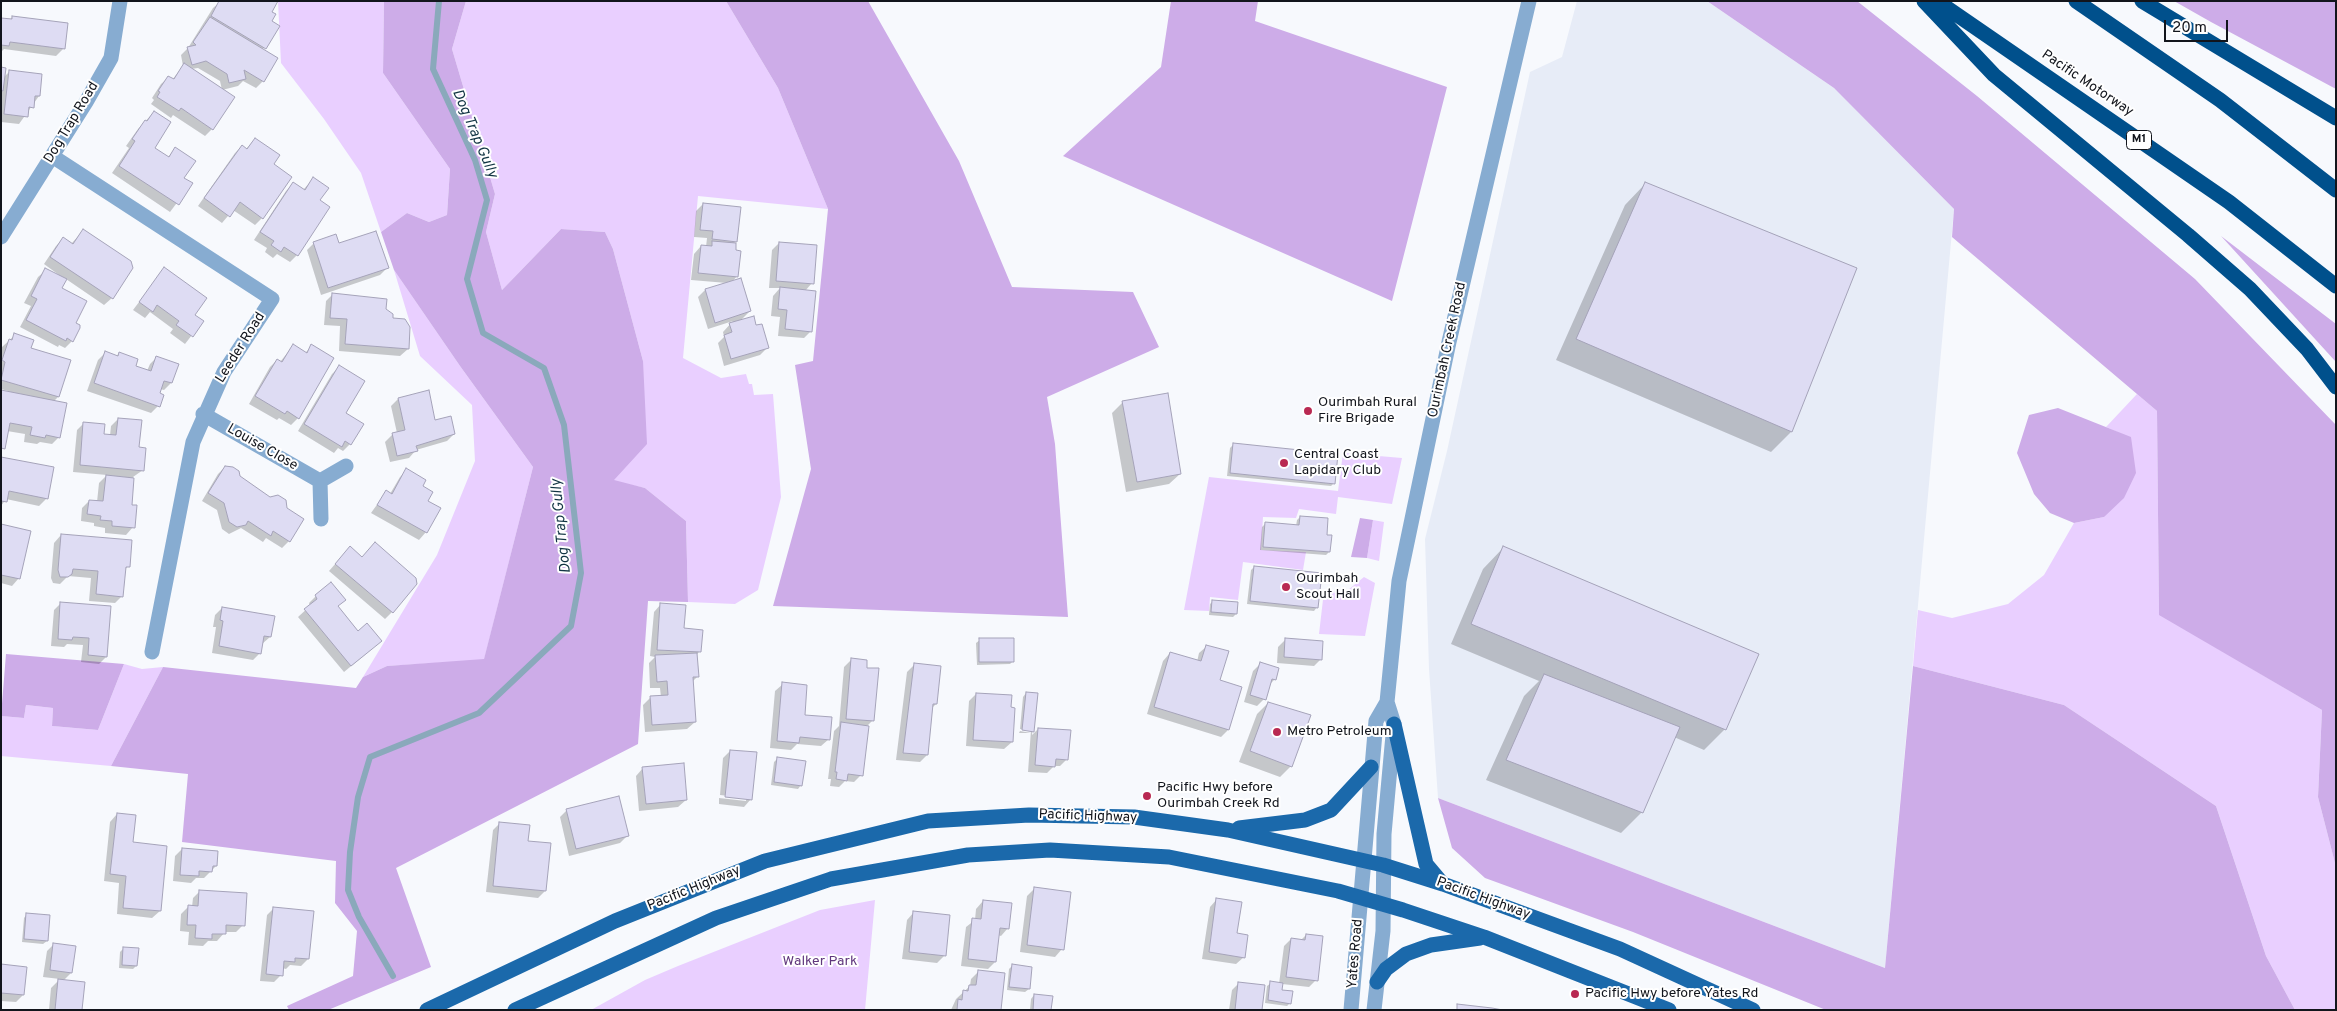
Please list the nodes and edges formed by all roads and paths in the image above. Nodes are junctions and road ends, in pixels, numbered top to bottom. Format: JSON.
{"nodes":[{"id":1,"x":120,"y":1,"type":"edge"},
{"id":2,"x":1529,"y":1,"type":"edge"},
{"id":3,"x":1924,"y":1,"type":"edge"},
{"id":4,"x":1937,"y":1,"type":"edge"},
{"id":5,"x":2076,"y":1,"type":"edge"},
{"id":6,"x":2142,"y":1,"type":"edge"},
{"id":7,"x":2336,"y":118,"type":"edge"},
{"id":8,"x":52,"y":156,"type":"junction"},
{"id":9,"x":2336,"y":190,"type":"edge"},
{"id":10,"x":1,"y":236,"type":"edge"},
{"id":11,"x":2336,"y":286,"type":"edge"},
{"id":12,"x":2336,"y":387,"type":"edge"},
{"id":13,"x":204,"y":414,"type":"junction"},
{"id":14,"x":346,"y":466,"type":"dead end"},
{"id":15,"x":320,"y":481,"type":"junction"},
{"id":16,"x":322,"y":519,"type":"dead end"},
{"id":17,"x":152,"y":652,"type":"dead end"},
{"id":18,"x":1387,"y":702,"type":"junction"},
{"id":19,"x":1394,"y":724,"type":"junction"},
{"id":20,"x":1371,"y":767,"type":"junction"},
{"id":21,"x":1228,"y":830,"type":"junction"},
{"id":22,"x":1363,"y":860,"type":"junction"},
{"id":23,"x":1384,"y":865,"type":"junction"},
{"id":24,"x":1443,"y":884,"type":"junction"},
{"id":25,"x":1361,"y":898,"type":"junction"},
{"id":26,"x":1382,"y":903,"type":"junction"},
{"id":27,"x":1484,"y":937,"type":"junction"},
{"id":28,"x":1377,"y":982,"type":"junction"},
{"id":29,"x":427,"y":1010,"type":"edge"},
{"id":30,"x":514,"y":1010,"type":"edge"},
{"id":31,"x":1351,"y":1010,"type":"edge"},
{"id":32,"x":1374,"y":1010,"type":"edge"},
{"id":33,"x":1669,"y":1010,"type":"edge"},
{"id":34,"x":1753,"y":1010,"type":"edge"}],
"edges":[{"from":1,"to":8,"type":"street","name":"Dog Trap Road"},
{"from":2,"to":18,"type":"street","name":"Ourimbah Creek Road"},
{"from":3,"to":12,"type":"highway"},
{"from":4,"to":11,"type":"highway","name":"Pacific Motorway","number":"M1"},
{"from":5,"to":9,"type":"highway"},
{"from":6,"to":7,"type":"highway"},
{"from":8,"to":10,"type":"street","name":"Dog Trap Road"},
{"from":8,"to":13,"type":"street","name":"Leeder Road"},
{"from":13,"to":15,"type":"street","name":"Louise Close"},
{"from":13,"to":17,"type":"street","name":"Leeder Road"},
{"from":14,"to":15,"type":"street"},
{"from":15,"to":16,"type":"street"},
{"from":18,"to":19,"type":"street","name":"Ourimbah Creek Road"},
{"from":18,"to":20,"type":"street","name":"Ourimbah Creek Road"},
{"from":19,"to":23,"type":"street","name":"Ourimbah Creek Road"},
{"from":19,"to":24,"type":"main road"},
{"from":20,"to":21,"type":"main road"},
{"from":20,"to":22,"type":"street","name":"Ourimbah Creek Road"},
{"from":21,"to":22,"type":"main road","name":"Pacific Highway"},
{"from":21,"to":29,"type":"main road","name":"Pacific Highway"},
{"from":22,"to":23,"type":"main road","name":"Pacific Highway"},
{"from":22,"to":25,"type":"street","name":"Ourimbah Creek Road"},
{"from":23,"to":24,"type":"main road","name":"Pacific Highway"},
{"from":23,"to":26,"type":"street","name":"Ourimbah Creek Road"},
{"from":24,"to":34,"type":"main road","name":"Pacific Highway"},
{"from":25,"to":26,"type":"main road"},
{"from":25,"to":30,"type":"main road"},
{"from":25,"to":31,"type":"street","name":"Yates Road"},
{"from":26,"to":27,"type":"main road"},
{"from":26,"to":28,"type":"street","name":"Yates Road"},
{"from":27,"to":28,"type":"main road"},
{"from":27,"to":33,"type":"main road"},
{"from":28,"to":32,"type":"street","name":"Yates Road"}]}
